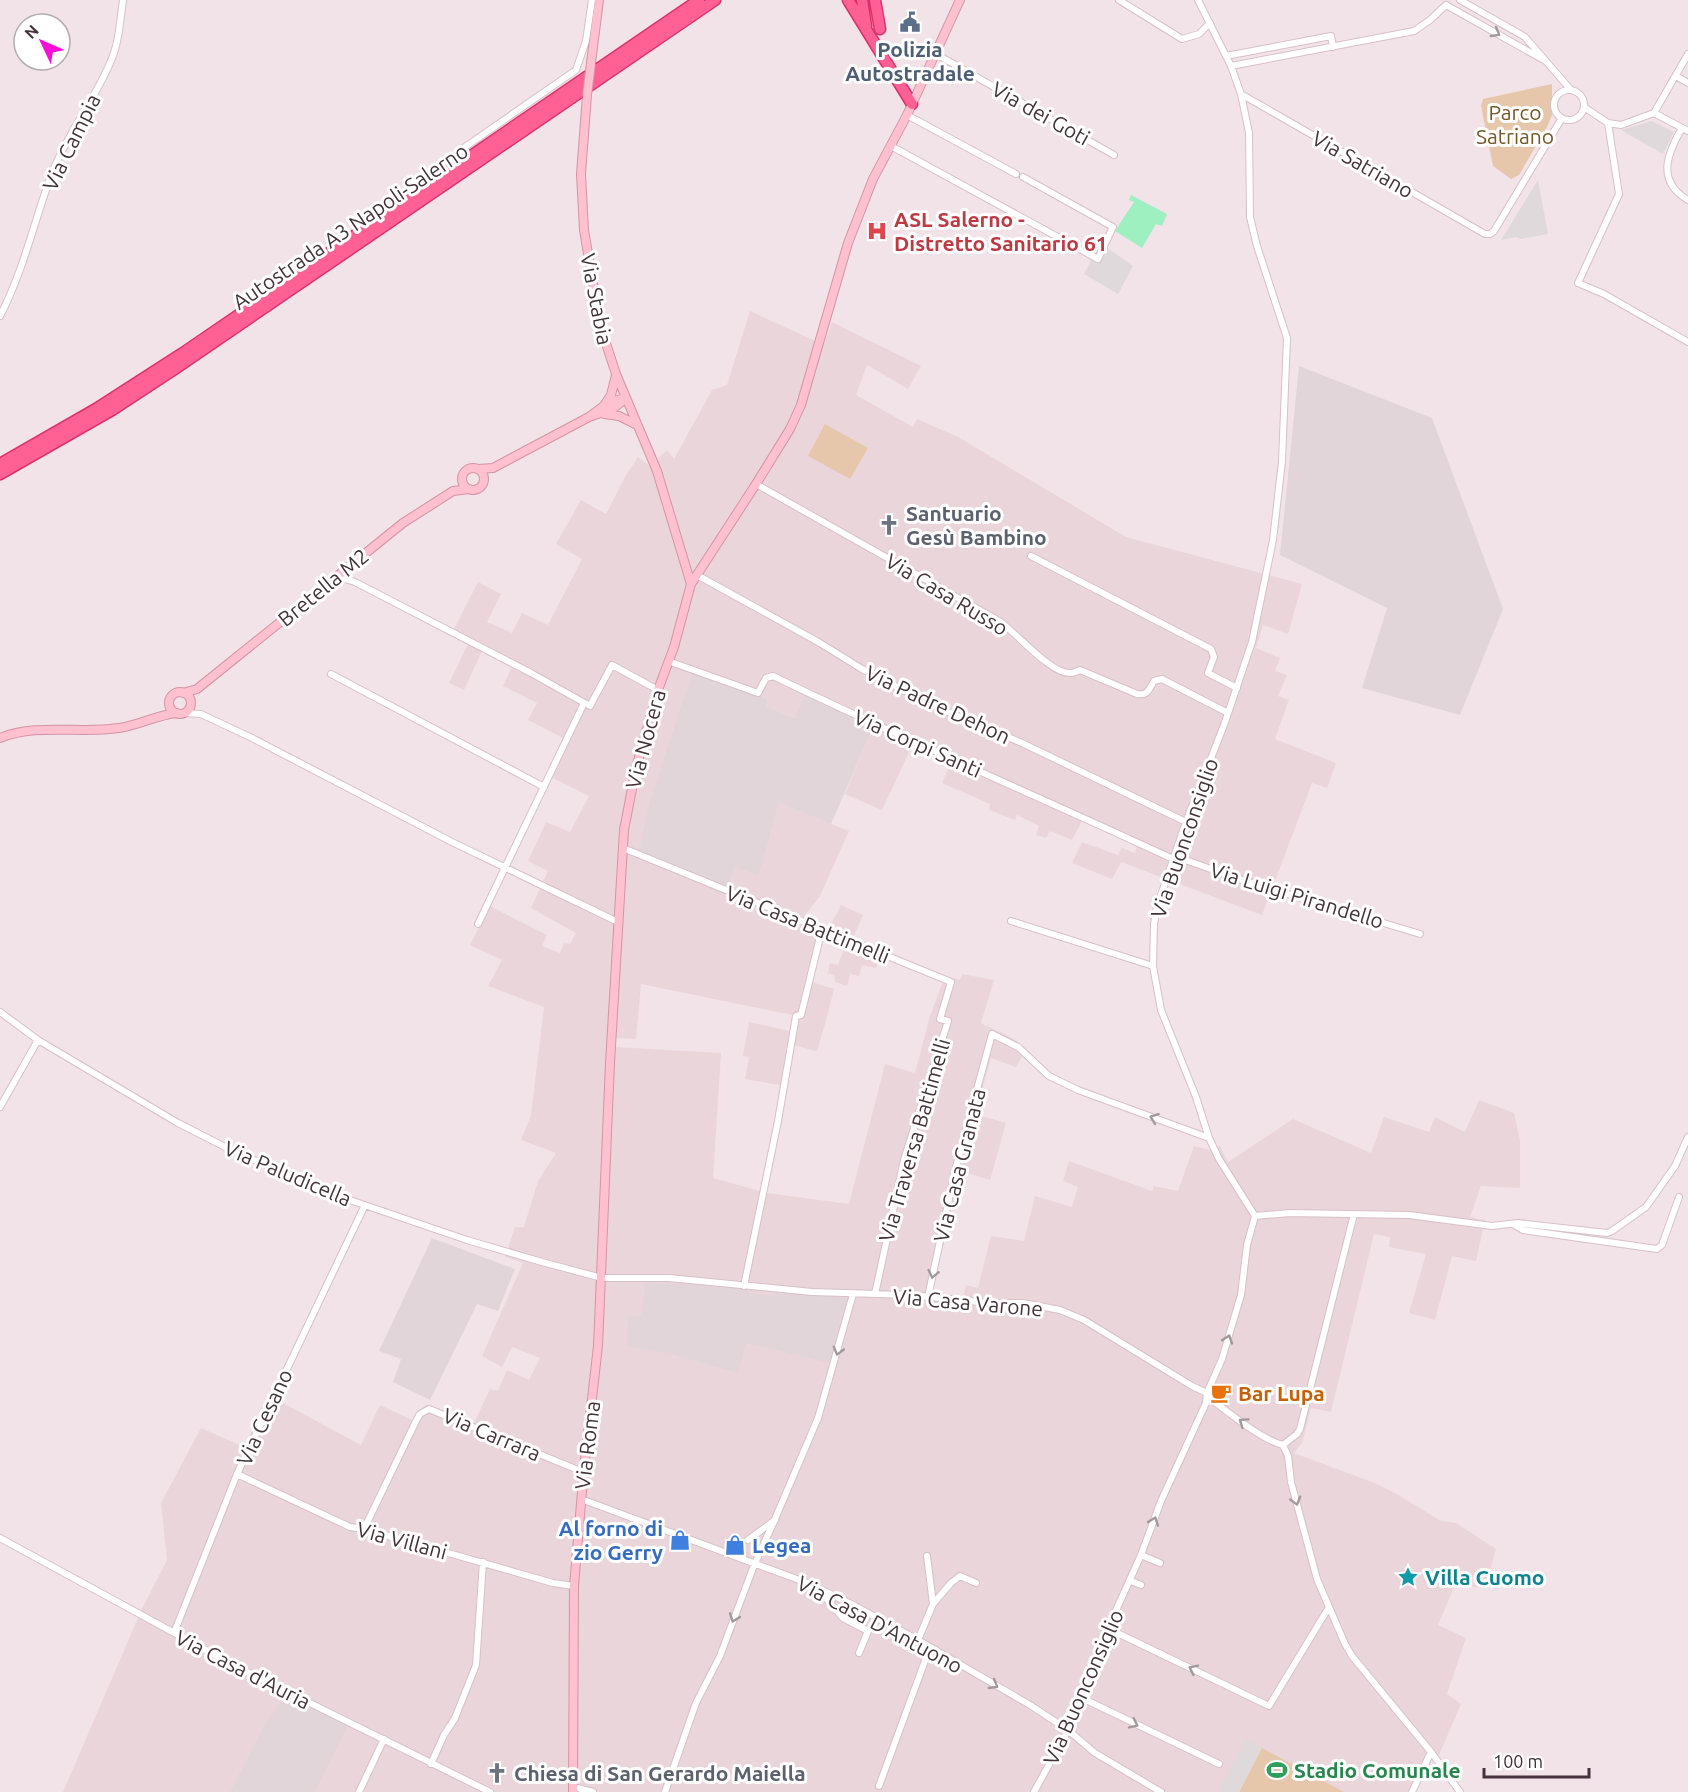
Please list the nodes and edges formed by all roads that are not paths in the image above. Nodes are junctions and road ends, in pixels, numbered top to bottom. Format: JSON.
{"nodes":[{"id":1,"x":123,"y":0,"type":"edge"},
{"id":2,"x":592,"y":0,"type":"edge"},
{"id":3,"x":600,"y":0,"type":"edge"},
{"id":4,"x":699,"y":0,"type":"edge"},
{"id":5,"x":715,"y":0,"type":"edge"},
{"id":6,"x":848,"y":0,"type":"edge"},
{"id":7,"x":875,"y":0,"type":"edge"},
{"id":8,"x":960,"y":0,"type":"edge"},
{"id":9,"x":1119,"y":0,"type":"edge"},
{"id":10,"x":1198,"y":0,"type":"edge"},
{"id":11,"x":1460,"y":0,"type":"edge"},
{"id":12,"x":1130,"y":3,"type":"edge"},
{"id":13,"x":863,"y":4,"type":"edge"},
{"id":14,"x":1446,"y":5,"type":"junction"},
{"id":15,"x":1475,"y":8,"type":"junction"},
{"id":16,"x":1210,"y":23,"type":"junction"},
{"id":17,"x":873,"y":27,"type":"junction"},
{"id":18,"x":1333,"y":46,"type":"junction"},
{"id":19,"x":936,"y":54,"type":"junction"},
{"id":20,"x":1688,"y":54,"type":"edge"},
{"id":21,"x":1226,"y":56,"type":"junction"},
{"id":22,"x":1547,"y":62,"type":"junction"},
{"id":23,"x":1231,"y":66,"type":"junction"},
{"id":24,"x":1676,"y":76,"type":"junction"},
{"id":25,"x":1688,"y":83,"type":"edge"},
{"id":26,"x":1571,"y":90,"type":"junction"},
{"id":27,"x":1241,"y":94,"type":"junction"},
{"id":28,"x":912,"y":104,"type":"junction"},
{"id":29,"x":1584,"y":106,"type":"junction"},
{"id":30,"x":1654,"y":112,"type":"junction"},
{"id":31,"x":907,"y":115,"type":"junction"},
{"id":32,"x":1562,"y":118,"type":"junction"},
{"id":33,"x":1608,"y":123,"type":"junction"},
{"id":34,"x":1685,"y":130,"type":"edge"},
{"id":35,"x":891,"y":146,"type":"junction"},
{"id":36,"x":465,"y":147,"type":"dead end"},
{"id":37,"x":1114,"y":155,"type":"dead end"},
{"id":38,"x":1016,"y":174,"type":"dead end"},
{"id":39,"x":1023,"y":177,"type":"dead end"},
{"id":40,"x":1688,"y":200,"type":"edge"},
{"id":41,"x":0,"y":316,"type":"edge"},
{"id":42,"x":1688,"y":342,"type":"edge"},
{"id":43,"x":616,"y":374,"type":"junction"},
{"id":44,"x":626,"y":398,"type":"junction"},
{"id":45,"x":603,"y":409,"type":"junction"},
{"id":46,"x":637,"y":425,"type":"junction"},
{"id":47,"x":0,"y":464,"type":"edge"},
{"id":48,"x":493,"y":468,"type":"junction"},
{"id":49,"x":478,"y":470,"type":"junction"},
{"id":50,"x":0,"y":474,"type":"edge"},
{"id":51,"x":462,"y":477,"type":"junction"},
{"id":52,"x":483,"y":480,"type":"junction"},
{"id":53,"x":756,"y":484,"type":"junction"},
{"id":54,"x":469,"y":489,"type":"junction"},
{"id":55,"x":453,"y":490,"type":"junction"},
{"id":56,"x":1032,"y":556,"type":"dead end"},
{"id":57,"x":697,"y":575,"type":"junction"},
{"id":58,"x":691,"y":584,"type":"junction"},
{"id":59,"x":328,"y":585,"type":"junction"},
{"id":60,"x":668,"y":661,"type":"junction"},
{"id":61,"x":330,"y":674,"type":"dead end"},
{"id":62,"x":1237,"y":688,"type":"junction"},
{"id":63,"x":197,"y":689,"type":"junction"},
{"id":64,"x":658,"y":690,"type":"junction"},
{"id":65,"x":183,"y":693,"type":"junction"},
{"id":66,"x":190,"y":702,"type":"junction"},
{"id":67,"x":169,"y":703,"type":"junction"},
{"id":68,"x":584,"y":703,"type":"junction"},
{"id":69,"x":180,"y":713,"type":"junction"},
{"id":70,"x":1228,"y":713,"type":"junction"},
{"id":71,"x":160,"y":715,"type":"junction"},
{"id":72,"x":0,"y":738,"type":"edge"},
{"id":73,"x":544,"y":787,"type":"junction"},
{"id":74,"x":1186,"y":822,"type":"junction"},
{"id":75,"x":622,"y":848,"type":"junction"},
{"id":76,"x":1174,"y":857,"type":"junction"},
{"id":77,"x":505,"y":867,"type":"junction"},
{"id":78,"x":1011,"y":921,"type":"dead end"},
{"id":79,"x":618,"y":922,"type":"junction"},
{"id":80,"x":478,"y":924,"type":"dead end"},
{"id":81,"x":822,"y":930,"type":"junction"},
{"id":82,"x":1420,"y":934,"type":"dead end"},
{"id":83,"x":1153,"y":966,"type":"junction"},
{"id":84,"x":0,"y":1012,"type":"edge"},
{"id":85,"x":948,"y":1021,"type":"joint"},
{"id":86,"x":38,"y":1040,"type":"junction"},
{"id":87,"x":0,"y":1107,"type":"edge"},
{"id":88,"x":1688,"y":1137,"type":"edge"},
{"id":89,"x":1209,"y":1138,"type":"junction"},
{"id":90,"x":1679,"y":1197,"type":"dead end"},
{"id":91,"x":364,"y":1205,"type":"junction"},
{"id":92,"x":1353,"y":1214,"type":"junction"},
{"id":93,"x":1255,"y":1216,"type":"junction"},
{"id":94,"x":1513,"y":1224,"type":"junction"},
{"id":95,"x":602,"y":1278,"type":"junction"},
{"id":96,"x":744,"y":1286,"type":"junction"},
{"id":97,"x":853,"y":1294,"type":"junction"},
{"id":98,"x":875,"y":1294,"type":"junction"},
{"id":99,"x":928,"y":1297,"type":"junction"},
{"id":100,"x":1207,"y":1393,"type":"junction"},
{"id":101,"x":1283,"y":1445,"type":"junction"},
{"id":102,"x":584,"y":1472,"type":"junction"},
{"id":103,"x":237,"y":1474,"type":"junction"},
{"id":104,"x":581,"y":1499,"type":"junction"},
{"id":105,"x":775,"y":1519,"type":"junction"},
{"id":106,"x":364,"y":1529,"type":"junction"},
{"id":107,"x":0,"y":1538,"type":"edge"},
{"id":108,"x":748,"y":1540,"type":"dead end"},
{"id":109,"x":1141,"y":1555,"type":"junction"},
{"id":110,"x":927,"y":1556,"type":"dead end"},
{"id":111,"x":483,"y":1562,"type":"junction"},
{"id":112,"x":1160,"y":1563,"type":"dead end"},
{"id":113,"x":755,"y":1564,"type":"junction"},
{"id":114,"x":1131,"y":1581,"type":"junction"},
{"id":115,"x":976,"y":1583,"type":"dead end"},
{"id":116,"x":573,"y":1586,"type":"junction"},
{"id":117,"x":1141,"y":1586,"type":"dead end"},
{"id":118,"x":819,"y":1589,"type":"junction"},
{"id":119,"x":933,"y":1604,"type":"junction"},
{"id":120,"x":1329,"y":1607,"type":"junction"},
{"id":121,"x":1109,"y":1629,"type":"junction"},
{"id":122,"x":174,"y":1633,"type":"junction"},
{"id":123,"x":918,"y":1640,"type":"junction"},
{"id":124,"x":930,"y":1647,"type":"junction"},
{"id":125,"x":859,"y":1653,"type":"dead end"},
{"id":126,"x":1082,"y":1698,"type":"junction"},
{"id":127,"x":1068,"y":1730,"type":"junction"},
{"id":128,"x":384,"y":1739,"type":"junction"},
{"id":129,"x":1431,"y":1752,"type":"junction"},
{"id":130,"x":431,"y":1764,"type":"junction"},
{"id":131,"x":1219,"y":1764,"type":"dead end"},
{"id":132,"x":879,"y":1786,"type":"dead end"},
{"id":133,"x":573,"y":1790,"type":"edge"},
{"id":134,"x":359,"y":1792,"type":"edge"},
{"id":135,"x":490,"y":1792,"type":"edge"},
{"id":136,"x":593,"y":1792,"type":"edge"},
{"id":137,"x":665,"y":1792,"type":"edge"},
{"id":138,"x":1034,"y":1792,"type":"edge"},
{"id":139,"x":1161,"y":1792,"type":"edge"},
{"id":140,"x":1412,"y":1792,"type":"edge"},
{"id":141,"x":1460,"y":1792,"type":"edge"}],
"edges":[{"from":1,"to":41,"type":"street","name":"Via Campia"},
{"from":2,"to":36,"type":"street"},
{"from":3,"to":43,"type":"main road","name":"Via Stabia","bridge":true},
{"from":4,"to":47,"type":"highway","name":"Autostrada A3 Napoli-Salerno"},
{"from":5,"to":50,"type":"highway","name":"Autostrada A3 Napoli-Salerno"},
{"from":6,"to":17,"type":"highway"},
{"from":7,"to":17,"type":"highway"},
{"from":8,"to":19,"type":"main road"},
{"from":9,"to":12,"type":"street"},
{"from":10,"to":16,"type":"street"},
{"from":11,"to":15,"type":"street"},
{"from":12,"to":16,"type":"street"},
{"from":13,"to":17,"type":"highway"},
{"from":14,"to":15,"type":"street"},
{"from":14,"to":18,"type":"street"},
{"from":14,"to":22,"type":"street","one_way":true},
{"from":15,"to":22,"type":"street"},
{"from":16,"to":21,"type":"street"},
{"from":17,"to":28,"type":"highway"},
{"from":18,"to":21,"type":"street"},
{"from":18,"to":23,"type":"street"},
{"from":19,"to":28,"type":"main road"},
{"from":19,"to":37,"type":"street","name":"Via dei Goti"},
{"from":20,"to":24,"type":"street"},
{"from":21,"to":23,"type":"street"},
{"from":22,"to":26,"type":"street"},
{"from":23,"to":27,"type":"street"},
{"from":24,"to":25,"type":"street"},
{"from":24,"to":30,"type":"street"},
{"from":26,"to":29,"type":"street"},
{"from":26,"to":32,"type":"street"},
{"from":27,"to":32,"type":"street","name":"Via Satriano"},
{"from":27,"to":62,"type":"street","name":"Via Buonconsiglio"},
{"from":28,"to":31,"type":"main road"},
{"from":29,"to":32,"type":"street"},
{"from":29,"to":33,"type":"street"},
{"from":30,"to":33,"type":"street"},
{"from":30,"to":34,"type":"street"},
{"from":31,"to":35,"type":"main road"},
{"from":31,"to":38,"type":"street"},
{"from":33,"to":42,"type":"street"},
{"from":34,"to":40,"type":"street"},
{"from":35,"to":39,"type":"street"},
{"from":35,"to":53,"type":"main road","name":"Via Nocera"},
{"from":43,"to":44,"type":"main road","name":"Via Stabia"},
{"from":43,"to":45,"type":"main road"},
{"from":44,"to":45,"type":"main road","name":"Bretella M2"},
{"from":44,"to":46,"type":"main road","name":"Via Stabia"},
{"from":45,"to":46,"type":"main road"},
{"from":45,"to":48,"type":"main road","name":"Bretella M2"},
{"from":46,"to":58,"type":"main road","name":"Via Stabia"},
{"from":48,"to":49,"type":"main road","name":"Bretella M2"},
{"from":48,"to":52,"type":"main road","name":"Bretella M2"},
{"from":49,"to":51,"type":"main road","name":"Bretella M2"},
{"from":49,"to":52,"type":"main road"},
{"from":51,"to":54,"type":"main road"},
{"from":51,"to":55,"type":"main road","name":"Bretella M2"},
{"from":52,"to":54,"type":"main road","name":"Bretella M2"},
{"from":53,"to":57,"type":"main road","name":"Via Nocera"},
{"from":53,"to":70,"type":"street","name":"Via Casa Russo"},
{"from":54,"to":55,"type":"main road","name":"Bretella M2"},
{"from":55,"to":59,"type":"main road","name":"Bretella M2"},
{"from":56,"to":62,"type":"street"},
{"from":57,"to":58,"type":"main road","name":"Via Nocera"},
{"from":57,"to":74,"type":"street","name":"Via Padre Dehon"},
{"from":58,"to":60,"type":"main road","name":"Via Nocera"},
{"from":59,"to":63,"type":"main road","name":"Bretella M2"},
{"from":59,"to":68,"type":"street"},
{"from":60,"to":64,"type":"main road","name":"Via Nocera"},
{"from":60,"to":76,"type":"street","name":"Via Corpi Santi"},
{"from":61,"to":73,"type":"street"},
{"from":62,"to":70,"type":"street","name":"Via Buonconsiglio"},
{"from":63,"to":65,"type":"main road","name":"Bretella M2"},
{"from":63,"to":66,"type":"main road","name":"Bretella M2"},
{"from":64,"to":68,"type":"street"},
{"from":64,"to":75,"type":"main road","name":"Via Nocera"},
{"from":65,"to":66,"type":"main road"},
{"from":65,"to":67,"type":"main road","name":"Bretella M2"},
{"from":66,"to":69,"type":"main road","name":"Bretella M2"},
{"from":67,"to":69,"type":"main road"},
{"from":67,"to":71,"type":"main road","name":"Bretella M2"},
{"from":68,"to":73,"type":"street"},
{"from":69,"to":71,"type":"main road"},
{"from":69,"to":77,"type":"street"},
{"from":70,"to":74,"type":"street","name":"Via Buonconsiglio"},
{"from":71,"to":72,"type":"main road"},
{"from":73,"to":77,"type":"street"},
{"from":74,"to":76,"type":"street","name":"Via Buonconsiglio"},
{"from":75,"to":79,"type":"main road","name":"Via Nocera"},
{"from":75,"to":81,"type":"street","name":"Via Casa Battimelli"},
{"from":76,"to":82,"type":"street","name":"Via Luigi Pirandello"},
{"from":76,"to":83,"type":"street","name":"Via Buonconsiglio"},
{"from":77,"to":79,"type":"street"},
{"from":77,"to":80,"type":"street"},
{"from":78,"to":83,"type":"street"},
{"from":79,"to":95,"type":"main road","name":"Via Nocera"},
{"from":81,"to":85,"type":"street","name":"Via Casa Battimelli"},
{"from":81,"to":96,"type":"street"},
{"from":83,"to":89,"type":"street","name":"Via Buonconsiglio"},
{"from":84,"to":86,"type":"street","name":"Via Paludicella"},
{"from":85,"to":98,"type":"street","name":"Via Traversa Battimelli"},
{"from":86,"to":87,"type":"street"},
{"from":86,"to":91,"type":"street","name":"Via Paludicella"},
{"from":88,"to":94,"type":"street"},
{"from":89,"to":93,"type":"street","name":"Via Buonconsiglio"},
{"from":89,"to":99,"type":"street","name":"Via Casa Granata","one_way":true},
{"from":90,"to":94,"type":"street"},
{"from":91,"to":95,"type":"street","name":"Via Paludicella"},
{"from":91,"to":103,"type":"street","name":"Via Cesano"},
{"from":92,"to":93,"type":"street"},
{"from":92,"to":94,"type":"street"},
{"from":92,"to":101,"type":"street"},
{"from":100,"to":93,"type":"street","name":"Via Buonconsiglio","one_way":true},
{"from":95,"to":96,"type":"street","name":"Via Casa Varone"},
{"from":95,"to":102,"type":"main road","name":"Via Roma"},
{"from":96,"to":97,"type":"street","name":"Via Casa Varone"},
{"from":97,"to":98,"type":"street","name":"Via Casa Varone"},
{"from":97,"to":105,"type":"street","one_way":true},
{"from":98,"to":99,"type":"street","name":"Via Casa Varone"},
{"from":99,"to":100,"type":"street","name":"Via Casa Varone"},
{"from":101,"to":100,"type":"street","name":"Via Casa Varone","one_way":true},
{"from":109,"to":100,"type":"street","name":"Via Buonconsiglio","one_way":true},
{"from":101,"to":120,"type":"street","one_way":true},
{"from":102,"to":104,"type":"main road","name":"Via Roma"},
{"from":102,"to":106,"type":"street","name":"Via Carrara"},
{"from":103,"to":106,"type":"street","name":"Via Villani"},
{"from":103,"to":122,"type":"street","name":"Via Cesano"},
{"from":104,"to":113,"type":"street","name":"Via Casa D'Antuono"},
{"from":104,"to":116,"type":"main road","name":"Via Roma"},
{"from":105,"to":108,"type":"street"},
{"from":105,"to":113,"type":"street"},
{"from":106,"to":111,"type":"street","name":"Via Villani"},
{"from":107,"to":122,"type":"street","name":"Via Casa d'Auria"},
{"from":109,"to":112,"type":"street"},
{"from":109,"to":114,"type":"street","name":"Via Buonconsiglio"},
{"from":110,"to":119,"type":"street"},
{"from":111,"to":116,"type":"street","name":"Via Villani"},
{"from":111,"to":130,"type":"street"},
{"from":113,"to":118,"type":"street","name":"Via Casa D'Antuono"},
{"from":113,"to":137,"type":"street","one_way":true},
{"from":114,"to":117,"type":"street"},
{"from":114,"to":121,"type":"street","name":"Via Buonconsiglio"},
{"from":115,"to":119,"type":"street"},
{"from":116,"to":133,"type":"main road","name":"Via Roma"},
{"from":118,"to":123,"type":"street","name":"Via Casa D'Antuono"},
{"from":118,"to":125,"type":"street"},
{"from":119,"to":123,"type":"street"},
{"from":120,"to":121,"type":"street","one_way":true},
{"from":120,"to":129,"type":"street"},
{"from":121,"to":126,"type":"street","name":"Via Buonconsiglio"},
{"from":122,"to":128,"type":"street","name":"Via Casa d'Auria"},
{"from":123,"to":124,"type":"street","name":"Via Casa D'Antuono"},
{"from":124,"to":127,"type":"street","name":"Via Casa D'Antuono","one_way":true},
{"from":124,"to":132,"type":"street"},
{"from":126,"to":127,"type":"street","name":"Via Buonconsiglio"},
{"from":126,"to":131,"type":"street","one_way":true},
{"from":127,"to":138,"type":"street","name":"Via Buonconsiglio"},
{"from":127,"to":139,"type":"street","name":"Via Casa D'Antuono"},
{"from":128,"to":130,"type":"street","name":"Via Casa d'Auria"},
{"from":128,"to":134,"type":"street"},
{"from":129,"to":140,"type":"street"},
{"from":129,"to":141,"type":"street"},
{"from":130,"to":135,"type":"street","name":"Via Casa d'Auria"},
{"from":133,"to":136,"type":"street"}]}
